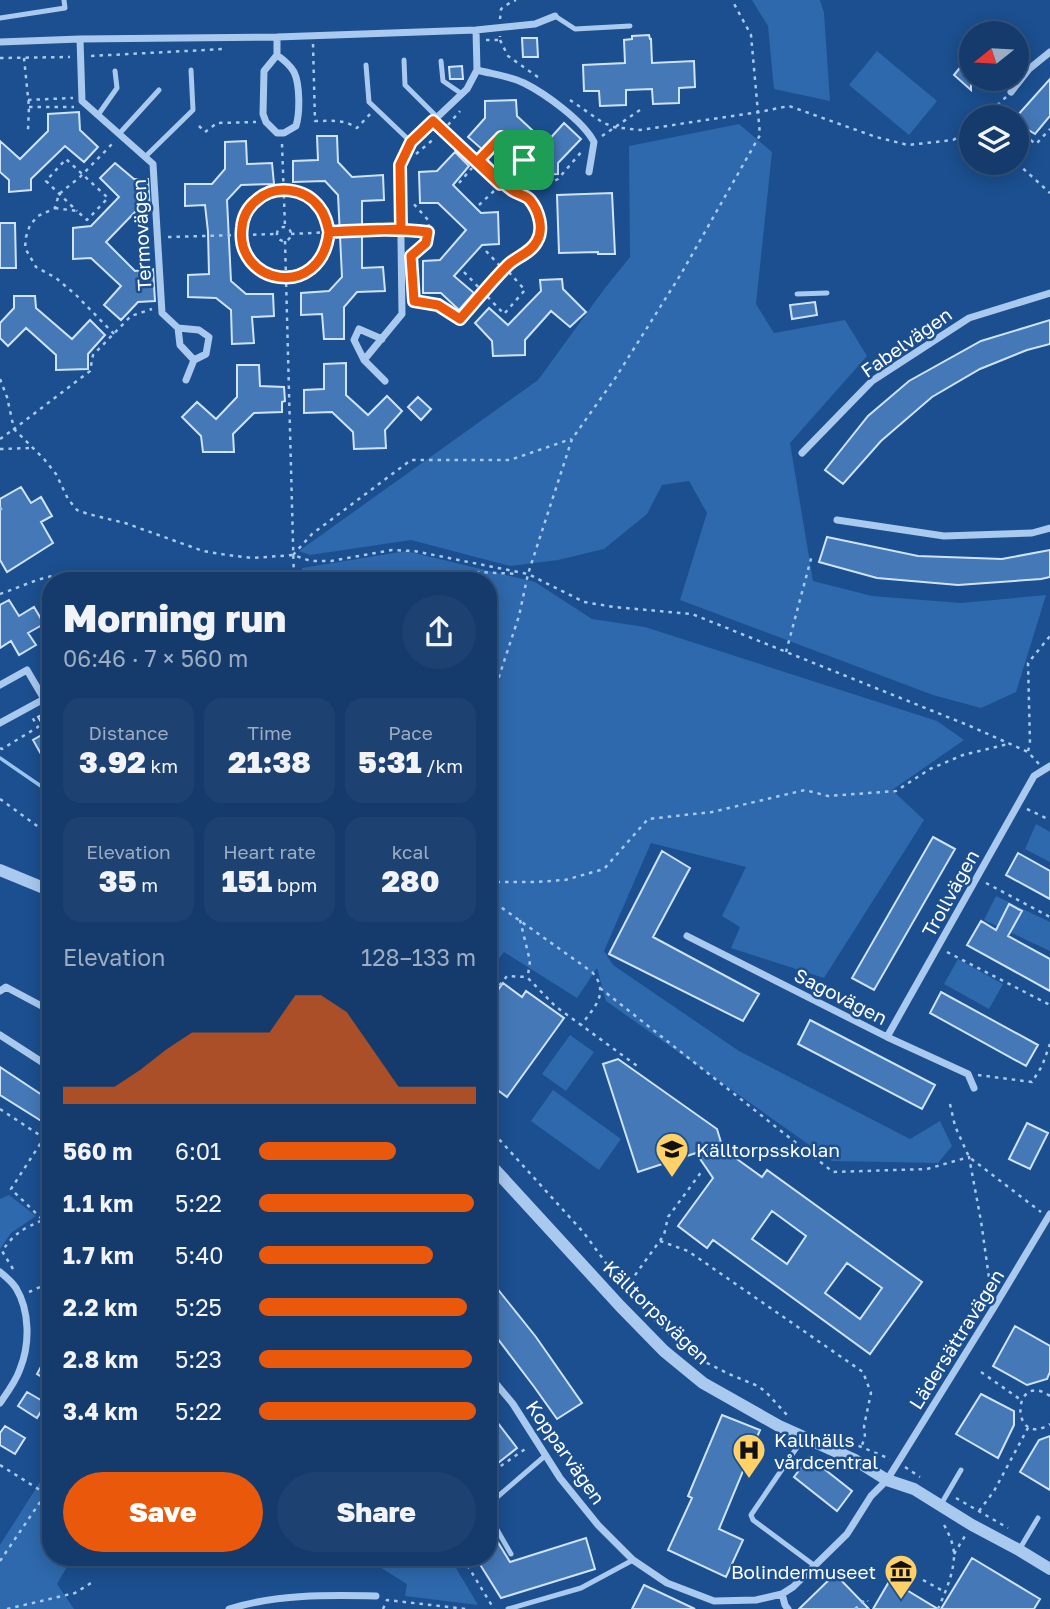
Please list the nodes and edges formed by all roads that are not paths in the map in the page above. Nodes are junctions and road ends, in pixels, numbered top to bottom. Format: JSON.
{"nodes":[{"id":1,"x":64,"y":0,"type":"edge"},
{"id":2,"x":555,"y":16,"type":"joint"},
{"id":3,"x":0,"y":18,"type":"edge"},
{"id":4,"x":631,"y":26,"type":"dead end"},
{"id":5,"x":476,"y":30,"type":"junction"},
{"id":6,"x":277,"y":37,"type":"junction"},
{"id":7,"x":80,"y":39,"type":"junction"},
{"id":8,"x":0,"y":42,"type":"edge"},
{"id":9,"x":1050,"y":52,"type":"edge"},
{"id":10,"x":277,"y":55,"type":"junction"},
{"id":11,"x":404,"y":61,"type":"dead end"},
{"id":12,"x":441,"y":61,"type":"dead end"},
{"id":13,"x":366,"y":65,"type":"dead end"},
{"id":14,"x":191,"y":70,"type":"dead end"},
{"id":15,"x":477,"y":70,"type":"junction"},
{"id":16,"x":115,"y":71,"type":"dead end"},
{"id":17,"x":159,"y":90,"type":"dead end"},
{"id":18,"x":1011,"y":92,"type":"road end"},
{"id":19,"x":462,"y":94,"type":"junction"},
{"id":20,"x":98,"y":115,"type":"junction"},
{"id":21,"x":435,"y":119,"type":"junction"},
{"id":22,"x":118,"y":137,"type":"junction"},
{"id":23,"x":411,"y":142,"type":"junction"},
{"id":24,"x":145,"y":157,"type":"junction"},
{"id":25,"x":589,"y":172,"type":"dead end"},
{"id":26,"x":510,"y":193,"type":"dead end"},
{"id":27,"x":827,"y":293,"type":"dead end"},
{"id":28,"x":1050,"y":293,"type":"edge"},
{"id":29,"x":797,"y":294,"type":"dead end"},
{"id":30,"x":178,"y":328,"type":"junction"},
{"id":31,"x":382,"y":339,"type":"junction"},
{"id":32,"x":194,"y":360,"type":"junction"},
{"id":33,"x":364,"y":360,"type":"junction"},
{"id":34,"x":186,"y":380,"type":"dead end"},
{"id":35,"x":385,"y":381,"type":"dead end"},
{"id":36,"x":802,"y":453,"type":"dead end"},
{"id":37,"x":837,"y":520,"type":"dead end"},
{"id":38,"x":1050,"y":528,"type":"edge"},
{"id":39,"x":0,"y":685,"type":"edge"},
{"id":40,"x":42,"y":696,"type":"edge"},
{"id":41,"x":42,"y":700,"type":"edge"},
{"id":42,"x":0,"y":723,"type":"edge"},
{"id":43,"x":1047,"y":768,"type":"edge"},
{"id":44,"x":0,"y":870,"type":"edge"},
{"id":45,"x":42,"y":887,"type":"edge"},
{"id":46,"x":687,"y":936,"type":"dead end"},
{"id":47,"x":0,"y":991,"type":"edge"},
{"id":48,"x":42,"y":1006,"type":"edge"},
{"id":49,"x":0,"y":1035,"type":"edge"},
{"id":50,"x":887,"y":1037,"type":"junction"},
{"id":51,"x":42,"y":1062,"type":"edge"},
{"id":52,"x":974,"y":1088,"type":"dead end"},
{"id":53,"x":497,"y":1172,"type":"edge"},
{"id":54,"x":1049,"y":1216,"type":"edge"},
{"id":55,"x":0,"y":1272,"type":"edge"},
{"id":56,"x":497,"y":1385,"type":"edge"},
{"id":57,"x":0,"y":1403,"type":"edge"},
{"id":58,"x":804,"y":1437,"type":"junction"},
{"id":59,"x":546,"y":1455,"type":"junction"},
{"id":60,"x":961,"y":1470,"type":"dead end"},
{"id":61,"x":887,"y":1480,"type":"junction"},
{"id":62,"x":497,"y":1497,"type":"edge"},
{"id":63,"x":940,"y":1506,"type":"junction"},
{"id":64,"x":1038,"y":1518,"type":"dead end"},
{"id":65,"x":497,"y":1530,"type":"edge"},
{"id":66,"x":1019,"y":1550,"type":"junction"},
{"id":67,"x":511,"y":1554,"type":"dead end"},
{"id":68,"x":633,"y":1560,"type":"junction"},
{"id":69,"x":815,"y":1566,"type":"junction"},
{"id":70,"x":1050,"y":1569,"type":"edge"},
{"id":71,"x":782,"y":1594,"type":"junction"},
{"id":72,"x":376,"y":1596,"type":"dead end"},
{"id":73,"x":229,"y":1609,"type":"edge"},
{"id":74,"x":508,"y":1609,"type":"edge"},
{"id":75,"x":788,"y":1609,"type":"edge"}],
"edges":[{"from":1,"to":3,"type":"lane"},
{"from":2,"to":4,"type":"lane"},
{"from":2,"to":5,"type":"street"},
{"from":5,"to":6,"type":"street"},
{"from":5,"to":15,"type":"street"},
{"from":6,"to":7,"type":"street"},
{"from":6,"to":10,"type":"street"},
{"from":7,"to":8,"type":"street"},
{"from":7,"to":20,"type":"street","name":"Termovägen"},
{"from":9,"to":18,"type":"street"},
{"from":10,"to":10,"type":"street"},
{"from":11,"to":21,"type":"lane"},
{"from":12,"to":19,"type":"lane"},
{"from":13,"to":23,"type":"lane"},
{"from":14,"to":24,"type":"lane"},
{"from":15,"to":19,"type":"street"},
{"from":15,"to":25,"type":"street"},
{"from":16,"to":20,"type":"lane"},
{"from":17,"to":22,"type":"lane"},
{"from":19,"to":21,"type":"street"},
{"from":20,"to":22,"type":"street","name":"Termovägen"},
{"from":21,"to":23,"type":"street"},
{"from":21,"to":26,"type":"street"},
{"from":22,"to":24,"type":"street","name":"Termovägen"},
{"from":23,"to":31,"type":"street"},
{"from":24,"to":30,"type":"street","name":"Termovägen"},
{"from":27,"to":29,"type":"lane"},
{"from":28,"to":36,"type":"street","name":"Fabelvägen"},
{"from":30,"to":32,"type":"street","name":"Termovägen"},
{"from":30,"to":32,"type":"street"},
{"from":31,"to":33,"type":"street"},
{"from":31,"to":33,"type":"street"},
{"from":32,"to":34,"type":"street"},
{"from":33,"to":35,"type":"street"},
{"from":37,"to":38,"type":"street"},
{"from":39,"to":40,"type":"street"},
{"from":41,"to":42,"type":"street"},
{"from":43,"to":50,"type":"street","name":"Trollvägen"},
{"from":44,"to":45,"type":"street"},
{"from":46,"to":50,"type":"street","name":"Sagovägen"},
{"from":47,"to":48,"type":"street"},
{"from":49,"to":51,"type":"street"},
{"from":50,"to":52,"type":"street","name":"Sagovägen"},
{"from":53,"to":58,"type":"street","name":"Källtorpsvägen"},
{"from":54,"to":61,"type":"street","name":"Lädersättravägen"},
{"from":55,"to":57,"type":"street"},
{"from":56,"to":59,"type":"street","name":"Kopparvägen"},
{"from":58,"to":61,"type":"street","name":"Källtorpsvägen"},
{"from":58,"to":69,"type":"lane"},
{"from":59,"to":62,"type":"lane"},
{"from":59,"to":68,"type":"street","name":"Kopparvägen"},
{"from":60,"to":63,"type":"lane"},
{"from":61,"to":63,"type":"street","name":"Källtorpsvägen"},
{"from":61,"to":69,"type":"street","name":"Kopparvägen"},
{"from":63,"to":66,"type":"street","name":"Källtorpsvägen"},
{"from":64,"to":66,"type":"lane"},
{"from":65,"to":67,"type":"lane"},
{"from":66,"to":70,"type":"street","name":"Källtorpsvägen"},
{"from":68,"to":71,"type":"street","name":"Kopparvägen"},
{"from":68,"to":74,"type":"lane"},
{"from":69,"to":71,"type":"street","name":"Kopparvägen"},
{"from":71,"to":75,"type":"street"},
{"from":72,"to":73,"type":"street"}]}
